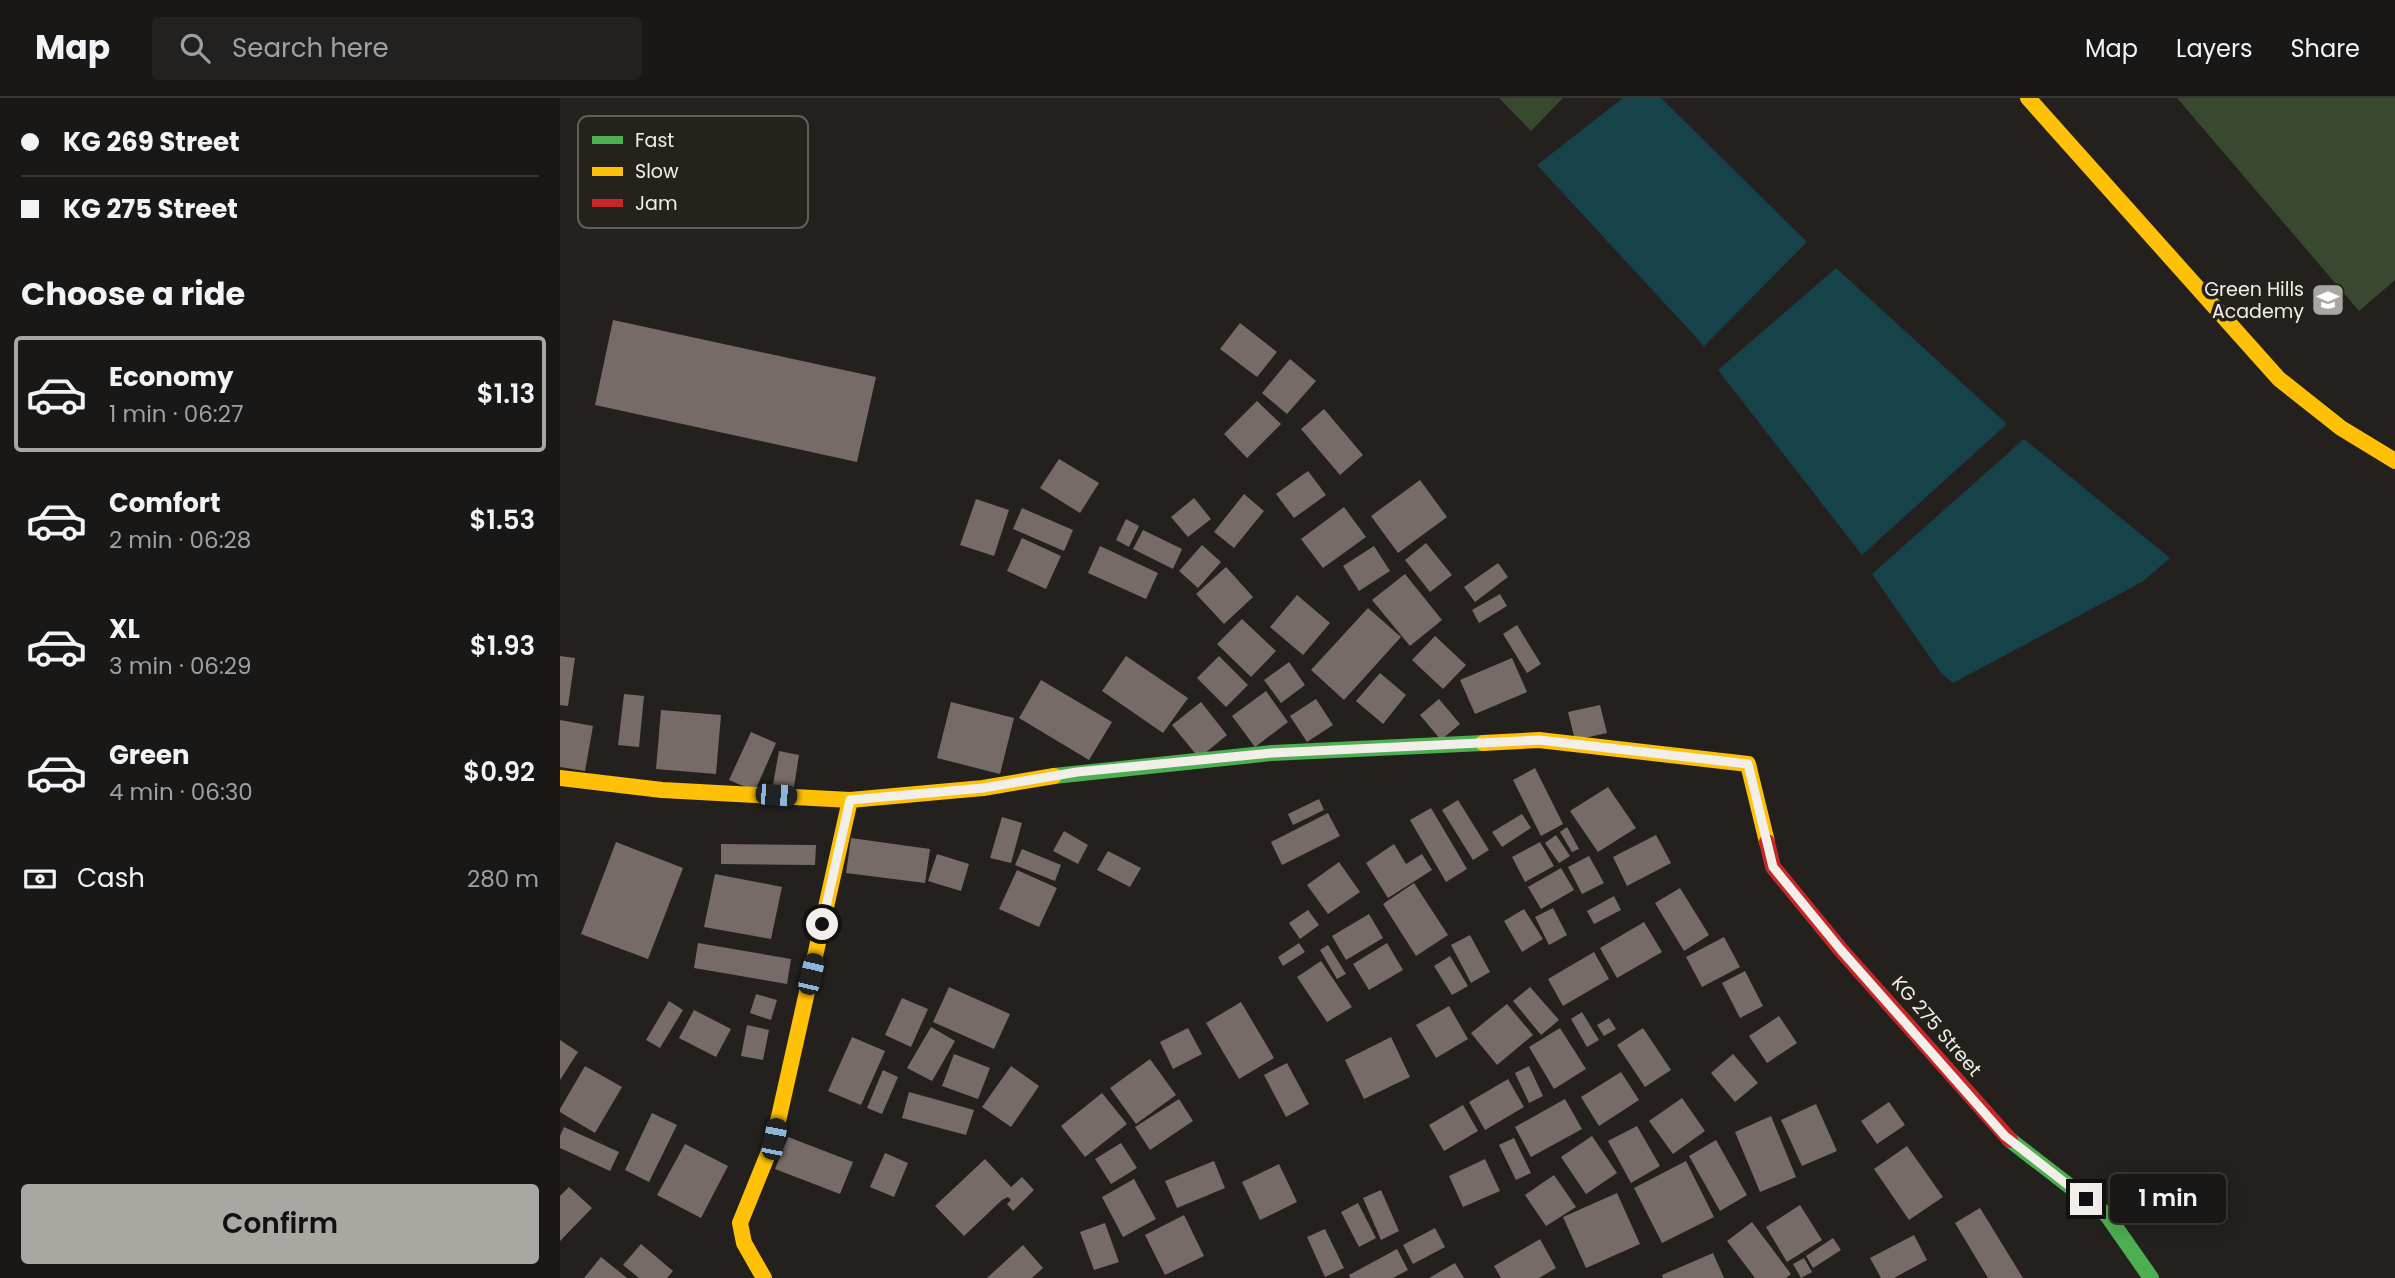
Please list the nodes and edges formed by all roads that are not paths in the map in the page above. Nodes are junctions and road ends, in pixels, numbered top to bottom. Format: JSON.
{"nodes":[{"id":1,"x":2028,"y":98,"type":"edge"},
{"id":2,"x":2395,"y":461,"type":"edge"},
{"id":3,"x":560,"y":778,"type":"edge"},
{"id":4,"x":850,"y":800,"type":"junction"},
{"id":5,"x":764,"y":1278,"type":"edge"},
{"id":6,"x":2151,"y":1278,"type":"edge"}],
"edges":[{"from":1,"to":2,"type":"street"},
{"from":3,"to":4,"type":"street"},
{"from":4,"to":5,"type":"street"},
{"from":4,"to":6,"type":"street","name":"KG 275 Street"}]}
